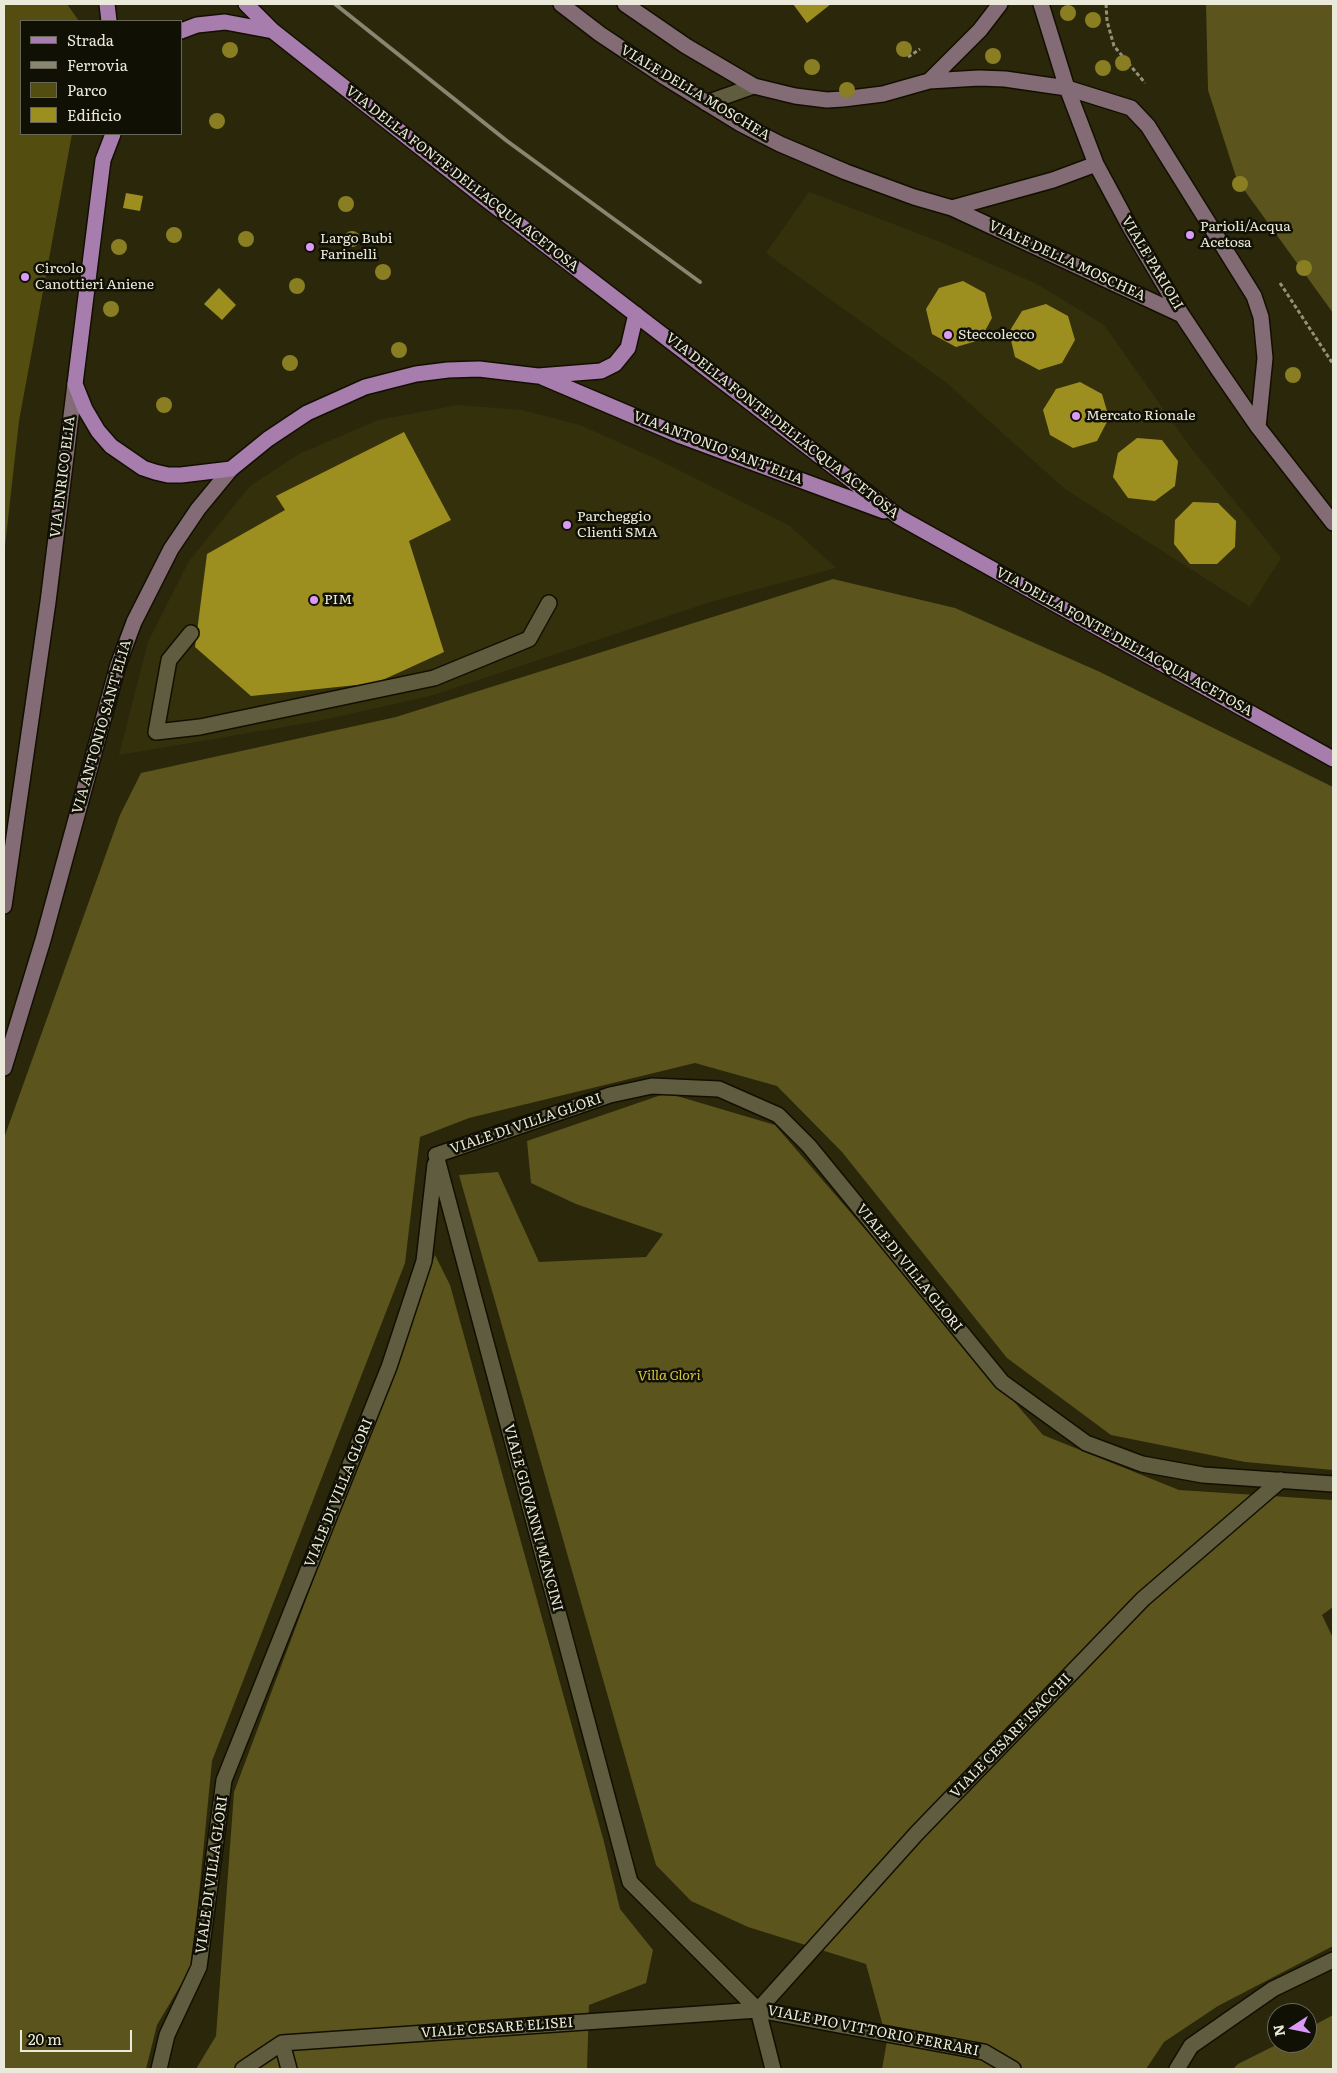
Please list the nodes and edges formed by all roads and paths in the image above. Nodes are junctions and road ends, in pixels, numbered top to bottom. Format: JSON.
{"nodes":[{"id":1,"x":107,"y":4,"type":"edge"},
{"id":2,"x":246,"y":4,"type":"edge"},
{"id":3,"x":560,"y":4,"type":"edge"},
{"id":4,"x":626,"y":4,"type":"edge"},
{"id":5,"x":1000,"y":4,"type":"edge"},
{"id":6,"x":1041,"y":4,"type":"edge"},
{"id":7,"x":109,"y":20,"type":"edge"},
{"id":8,"x":182,"y":31,"type":"edge"},
{"id":9,"x":273,"y":31,"type":"junction"},
{"id":10,"x":929,"y":81,"type":"junction"},
{"id":11,"x":754,"y":86,"type":"junction"},
{"id":12,"x":1067,"y":88,"type":"junction"},
{"id":13,"x":706,"y":103,"type":"junction"},
{"id":14,"x":105,"y":135,"type":"edge"},
{"id":15,"x":113,"y":135,"type":"edge"},
{"id":16,"x":103,"y":160,"type":"junction"},
{"id":17,"x":1096,"y":164,"type":"junction"},
{"id":18,"x":952,"y":208,"type":"junction"},
{"id":19,"x":636,"y":314,"type":"junction"},
{"id":20,"x":1182,"y":315,"type":"junction"},
{"id":21,"x":538,"y":376,"type":"junction"},
{"id":22,"x":75,"y":384,"type":"junction"},
{"id":23,"x":1258,"y":426,"type":"junction"},
{"id":24,"x":231,"y":469,"type":"junction"},
{"id":25,"x":899,"y":517,"type":"junction"},
{"id":26,"x":1333,"y":522,"type":"edge"},
{"id":27,"x":549,"y":603,"type":"dead end"},
{"id":28,"x":191,"y":633,"type":"dead end"},
{"id":29,"x":1333,"y":759,"type":"edge"},
{"id":30,"x":4,"y":906,"type":"edge"},
{"id":31,"x":4,"y":1068,"type":"edge"},
{"id":32,"x":436,"y":1155,"type":"junction"},
{"id":33,"x":1282,"y":1480,"type":"junction"},
{"id":34,"x":1333,"y":1484,"type":"edge"},
{"id":35,"x":1333,"y":1960,"type":"edge"},
{"id":36,"x":758,"y":2010,"type":"junction"},
{"id":37,"x":282,"y":2043,"type":"junction"},
{"id":38,"x":159,"y":2069,"type":"edge"},
{"id":39,"x":243,"y":2069,"type":"edge"},
{"id":40,"x":289,"y":2069,"type":"edge"},
{"id":41,"x":773,"y":2069,"type":"edge"},
{"id":42,"x":1013,"y":2069,"type":"edge"},
{"id":43,"x":1177,"y":2069,"type":"edge"}],
"edges":[{"from":1,"to":7,"type":"main road"},
{"from":2,"to":9,"type":"main road","name":"VIA DELLA FONTE DELL'ACQUA ACETOSA"},
{"from":3,"to":13,"type":"main road","name":"VIALE DELLA MOSCHEA"},
{"from":4,"to":11,"type":"main road"},
{"from":5,"to":10,"type":"main road"},
{"from":6,"to":12,"type":"main road","name":"VIALE PARIOLI"},
{"from":8,"to":9,"type":"main road"},
{"from":9,"to":19,"type":"main road","name":"VIA DELLA FONTE DELL'ACQUA ACETOSA"},
{"from":10,"to":11,"type":"main road"},
{"from":10,"to":12,"type":"main road"},
{"from":11,"to":13,"type":"street"},
{"from":12,"to":17,"type":"main road","name":"VIALE PARIOLI"},
{"from":12,"to":23,"type":"main road"},
{"from":13,"to":18,"type":"main road","name":"VIALE DELLA MOSCHEA"},
{"from":14,"to":16,"type":"main road"},
{"from":15,"to":16,"type":"main road","name":"VIA ENRICO ELIA"},
{"from":16,"to":22,"type":"main road","name":"VIA ENRICO ELIA"},
{"from":17,"to":18,"type":"main road","name":"VIALE DELLA MOSCHEA"},
{"from":17,"to":20,"type":"main road","name":"VIALE PARIOLI"},
{"from":18,"to":20,"type":"main road","name":"VIALE DELLA MOSCHEA"},
{"from":19,"to":21,"type":"main road","name":"VIA ANTONIO SANT'ELIA"},
{"from":19,"to":25,"type":"main road","name":"VIA DELLA FONTE DELL'ACQUA ACETOSA"},
{"from":20,"to":23,"type":"main road","name":"VIALE PARIOLI"},
{"from":21,"to":24,"type":"main road","name":"VIA ANTONIO SANT'ELIA"},
{"from":21,"to":25,"type":"main road","name":"VIA ANTONIO SANT'ELIA"},
{"from":22,"to":24,"type":"main road"},
{"from":22,"to":30,"type":"main road","name":"VIA ENRICO ELIA"},
{"from":23,"to":26,"type":"main road","name":"VIALE PARIOLI"},
{"from":24,"to":31,"type":"main road","name":"VIA ANTONIO SANT'ELIA"},
{"from":25,"to":29,"type":"main road","name":"VIA DELLA FONTE DELL'ACQUA ACETOSA"},
{"from":27,"to":28,"type":"street"},
{"from":32,"to":33,"type":"street","name":"VIALE DI VILLA GLORI"},
{"from":32,"to":36,"type":"street","name":"VIALE GIOVANNI MANCINI"},
{"from":32,"to":38,"type":"street","name":"VIALE DI VILLA GLORI"},
{"from":33,"to":34,"type":"street","name":"VIALE DI VILLA GLORI"},
{"from":33,"to":36,"type":"street","name":"VIALE CESARE ISACCHI"},
{"from":35,"to":43,"type":"street"},
{"from":36,"to":37,"type":"street","name":"VIALE CESARE ELISEI"},
{"from":36,"to":41,"type":"street"},
{"from":36,"to":42,"type":"street","name":"VIALE PIO VITTORIO FERRARI"},
{"from":37,"to":39,"type":"street","name":"VIALE CESARE ELISEI"},
{"from":37,"to":40,"type":"street"}]}
